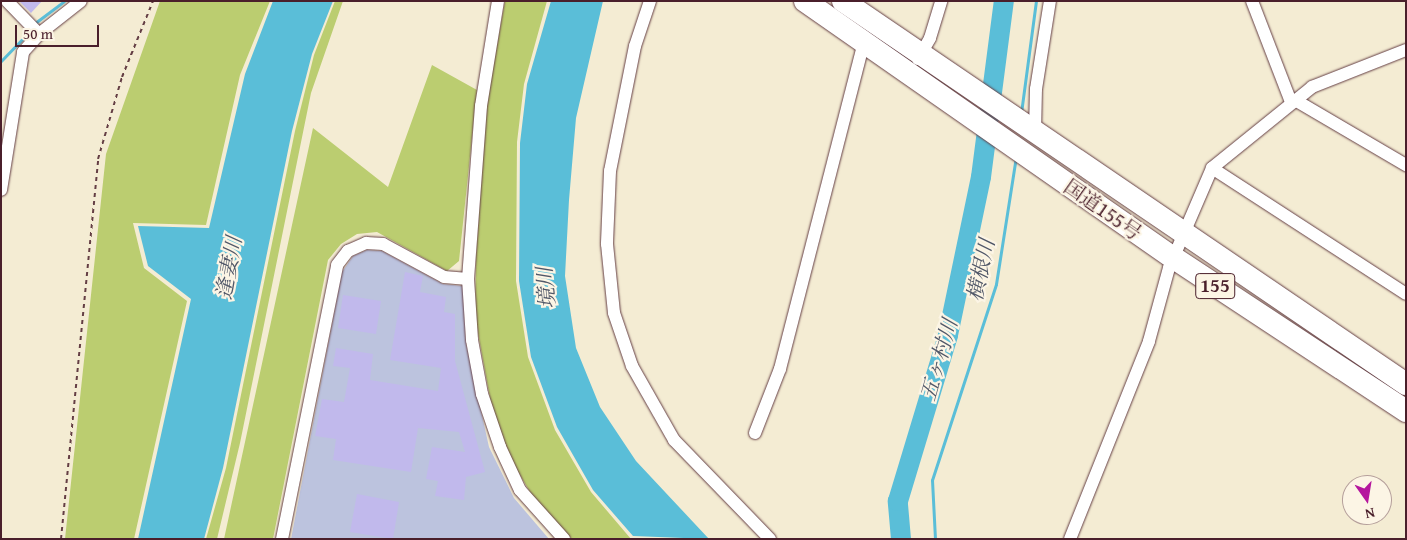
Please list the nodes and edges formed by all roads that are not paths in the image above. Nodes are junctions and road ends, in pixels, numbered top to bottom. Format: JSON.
{"nodes":[{"id":1,"x":7,"y":1,"type":"edge"},
{"id":2,"x":81,"y":1,"type":"edge"},
{"id":3,"x":498,"y":1,"type":"edge"},
{"id":4,"x":650,"y":1,"type":"edge"},
{"id":5,"x":805,"y":1,"type":"edge"},
{"id":6,"x":843,"y":1,"type":"edge"},
{"id":7,"x":941,"y":1,"type":"edge"},
{"id":8,"x":1050,"y":1,"type":"edge"},
{"id":9,"x":1252,"y":1,"type":"edge"},
{"id":10,"x":38,"y":33,"type":"junction"},
{"id":11,"x":864,"y":42,"type":"junction"},
{"id":12,"x":1406,"y":50,"type":"edge"},
{"id":13,"x":920,"y":54,"type":"junction"},
{"id":14,"x":909,"y":74,"type":"junction"},
{"id":15,"x":1293,"y":101,"type":"junction"},
{"id":16,"x":1033,"y":131,"type":"junction"},
{"id":17,"x":1406,"y":166,"type":"edge"},
{"id":18,"x":1212,"y":168,"type":"junction"},
{"id":19,"x":1,"y":190,"type":"edge"},
{"id":20,"x":1185,"y":234,"type":"junction"},
{"id":21,"x":1174,"y":258,"type":"junction"},
{"id":22,"x":468,"y":278,"type":"junction"},
{"id":23,"x":1406,"y":294,"type":"edge"},
{"id":24,"x":1406,"y":384,"type":"edge"},
{"id":25,"x":1406,"y":411,"type":"edge"},
{"id":26,"x":756,"y":433,"type":"dead end"},
{"id":27,"x":282,"y":539,"type":"edge"},
{"id":28,"x":564,"y":539,"type":"edge"},
{"id":29,"x":770,"y":539,"type":"edge"},
{"id":30,"x":1070,"y":539,"type":"edge"}],
"edges":[{"from":1,"to":10,"type":"street"},
{"from":2,"to":10,"type":"street"},
{"from":3,"to":22,"type":"street"},
{"from":4,"to":29,"type":"street"},
{"from":5,"to":11,"type":"highway","name":"国道155号","number":"155"},
{"from":6,"to":13,"type":"highway","name":"国道155号","number":"155"},
{"from":7,"to":13,"type":"street"},
{"from":8,"to":16,"type":"street"},
{"from":9,"to":15,"type":"street"},
{"from":10,"to":19,"type":"street"},
{"from":11,"to":14,"type":"highway","name":"国道155号","number":"155"},
{"from":11,"to":26,"type":"street"},
{"from":12,"to":15,"type":"street"},
{"from":13,"to":14,"type":"street"},
{"from":13,"to":16,"type":"highway","name":"国道155号","number":"155"},
{"from":14,"to":21,"type":"highway","name":"国道155号","number":"155"},
{"from":15,"to":17,"type":"street"},
{"from":15,"to":18,"type":"street"},
{"from":16,"to":20,"type":"highway","name":"国道155号","number":"155"},
{"from":18,"to":20,"type":"street"},
{"from":18,"to":23,"type":"street"},
{"from":20,"to":21,"type":"street"},
{"from":20,"to":24,"type":"highway","name":"国道155号","number":"155"},
{"from":21,"to":25,"type":"highway","name":"国道155号","number":"155"},
{"from":21,"to":30,"type":"street"},
{"from":22,"to":27,"type":"street"},
{"from":22,"to":28,"type":"street"}]}
